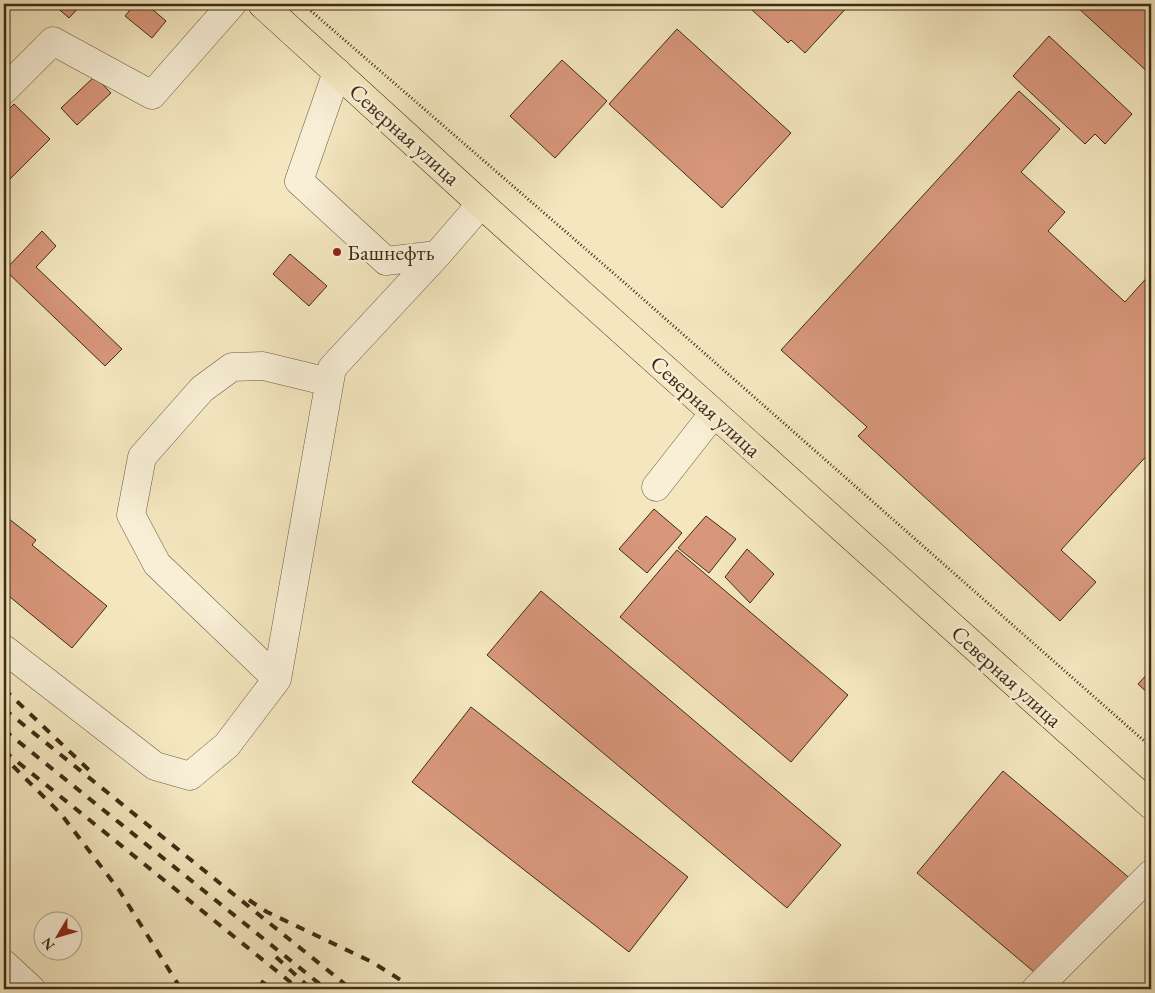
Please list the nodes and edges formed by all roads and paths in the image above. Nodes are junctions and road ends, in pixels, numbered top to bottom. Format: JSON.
{"nodes":[{"id":1,"x":232,"y":4,"type":"edge"},
{"id":2,"x":262,"y":4,"type":"edge"},
{"id":3,"x":302,"y":4,"type":"edge"},
{"id":4,"x":337,"y":72,"type":"junction"},
{"id":5,"x":4,"y":90,"type":"edge"},
{"id":6,"x":481,"y":204,"type":"junction"},
{"id":7,"x":438,"y":254,"type":"junction"},
{"id":8,"x":330,"y":382,"type":"junction"},
{"id":9,"x":714,"y":413,"type":"junction"},
{"id":10,"x":656,"y":488,"type":"dead end"},
{"id":11,"x":4,"y":649,"type":"edge"},
{"id":12,"x":276,"y":679,"type":"junction"},
{"id":13,"x":1151,"y":747,"type":"edge"},
{"id":14,"x":1151,"y":806,"type":"edge"},
{"id":15,"x":1151,"y":874,"type":"edge"},
{"id":16,"x":4,"y":964,"type":"edge"},
{"id":17,"x":31,"y":989,"type":"edge"},
{"id":18,"x":1036,"y":989,"type":"edge"}],
"edges":[{"from":1,"to":5,"type":"street"},
{"from":2,"to":4,"type":"main road","name":"Северная улица"},
{"from":3,"to":13,"type":"path"},
{"from":4,"to":6,"type":"main road","name":"Северная улица"},
{"from":4,"to":7,"type":"street"},
{"from":6,"to":7,"type":"street"},
{"from":6,"to":9,"type":"main road","name":"Северная улица"},
{"from":7,"to":8,"type":"street"},
{"from":8,"to":12,"type":"street"},
{"from":8,"to":12,"type":"street"},
{"from":9,"to":10,"type":"street"},
{"from":9,"to":14,"type":"main road","name":"Северная улица"},
{"from":11,"to":12,"type":"street"},
{"from":15,"to":18,"type":"street"},
{"from":16,"to":17,"type":"street"}]}
